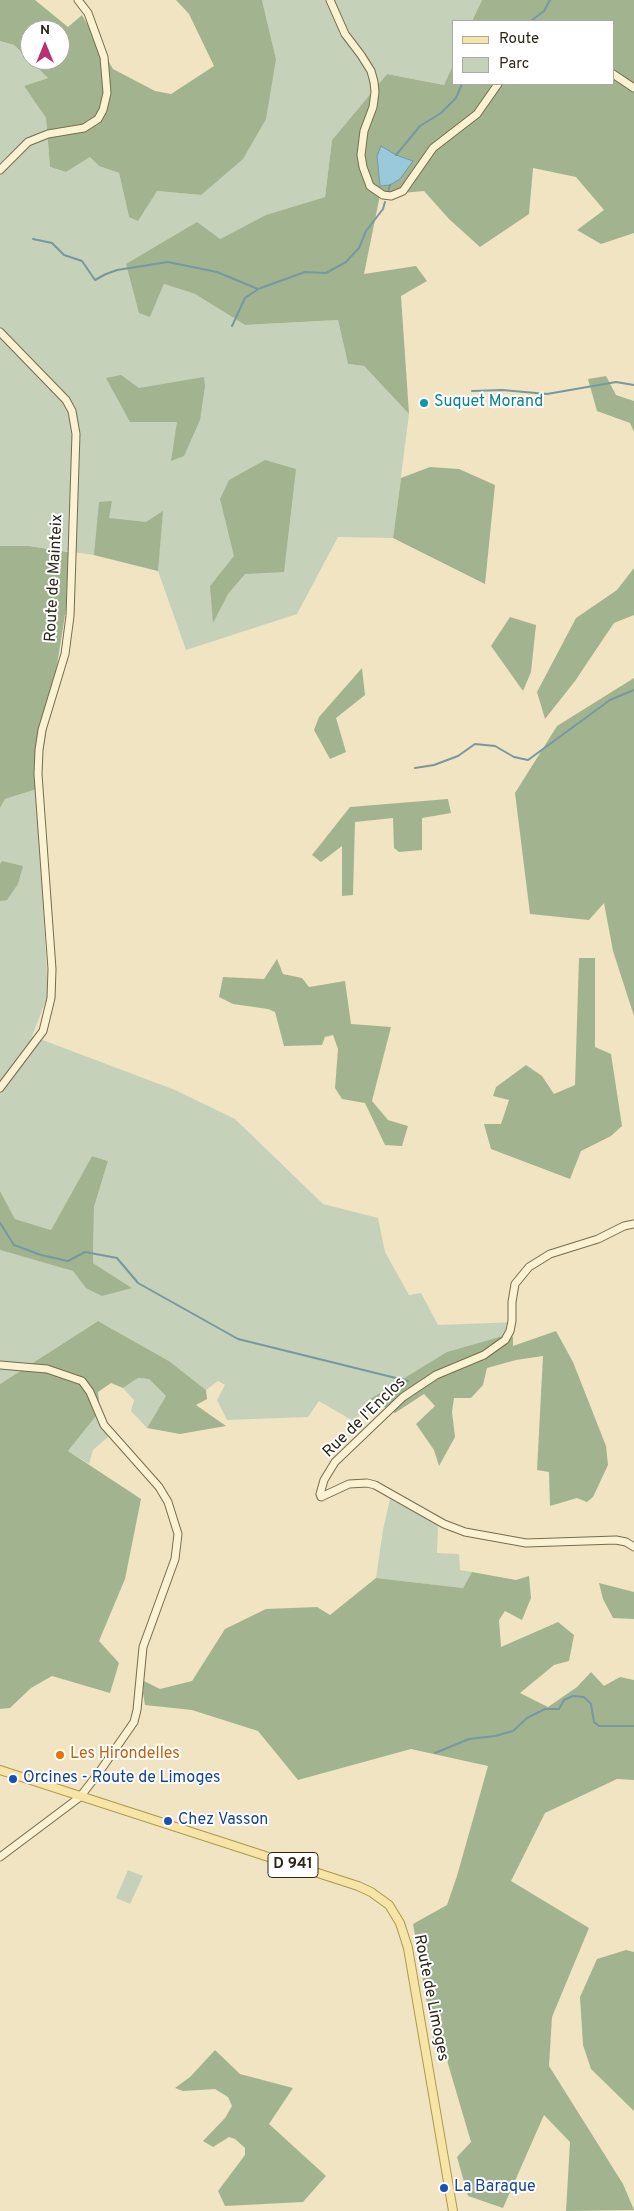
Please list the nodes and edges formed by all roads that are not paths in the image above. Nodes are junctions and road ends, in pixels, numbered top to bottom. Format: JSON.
{"nodes":[{"id":1,"x":78,"y":0,"type":"edge"},
{"id":2,"x":330,"y":0,"type":"edge"},
{"id":3,"x":614,"y":75,"type":"edge"},
{"id":4,"x":497,"y":85,"type":"edge"},
{"id":5,"x":634,"y":88,"type":"edge"},
{"id":6,"x":0,"y":170,"type":"edge"},
{"id":7,"x":0,"y":332,"type":"edge"},
{"id":8,"x":0,"y":1088,"type":"edge"},
{"id":9,"x":634,"y":1224,"type":"edge"},
{"id":10,"x":0,"y":1365,"type":"edge"},
{"id":11,"x":634,"y":1547,"type":"edge"},
{"id":12,"x":0,"y":1770,"type":"edge"},
{"id":13,"x":80,"y":1797,"type":"junction"},
{"id":14,"x":0,"y":1857,"type":"edge"},
{"id":15,"x":453,"y":2211,"type":"edge"}],
"edges":[{"from":1,"to":6,"type":"main road"},
{"from":2,"to":4,"type":"main road"},
{"from":3,"to":5,"type":"main road"},
{"from":7,"to":8,"type":"main road","name":"Route de Mainteix"},
{"from":9,"to":11,"type":"main road","name":"Rue de l'Enclos"},
{"from":10,"to":13,"type":"main road"},
{"from":12,"to":13,"type":"main road","name":"Route de Limoges","number":"D 941"},
{"from":13,"to":14,"type":"main road"},
{"from":13,"to":15,"type":"main road","name":"Route de Limoges","number":"D 941"}]}
